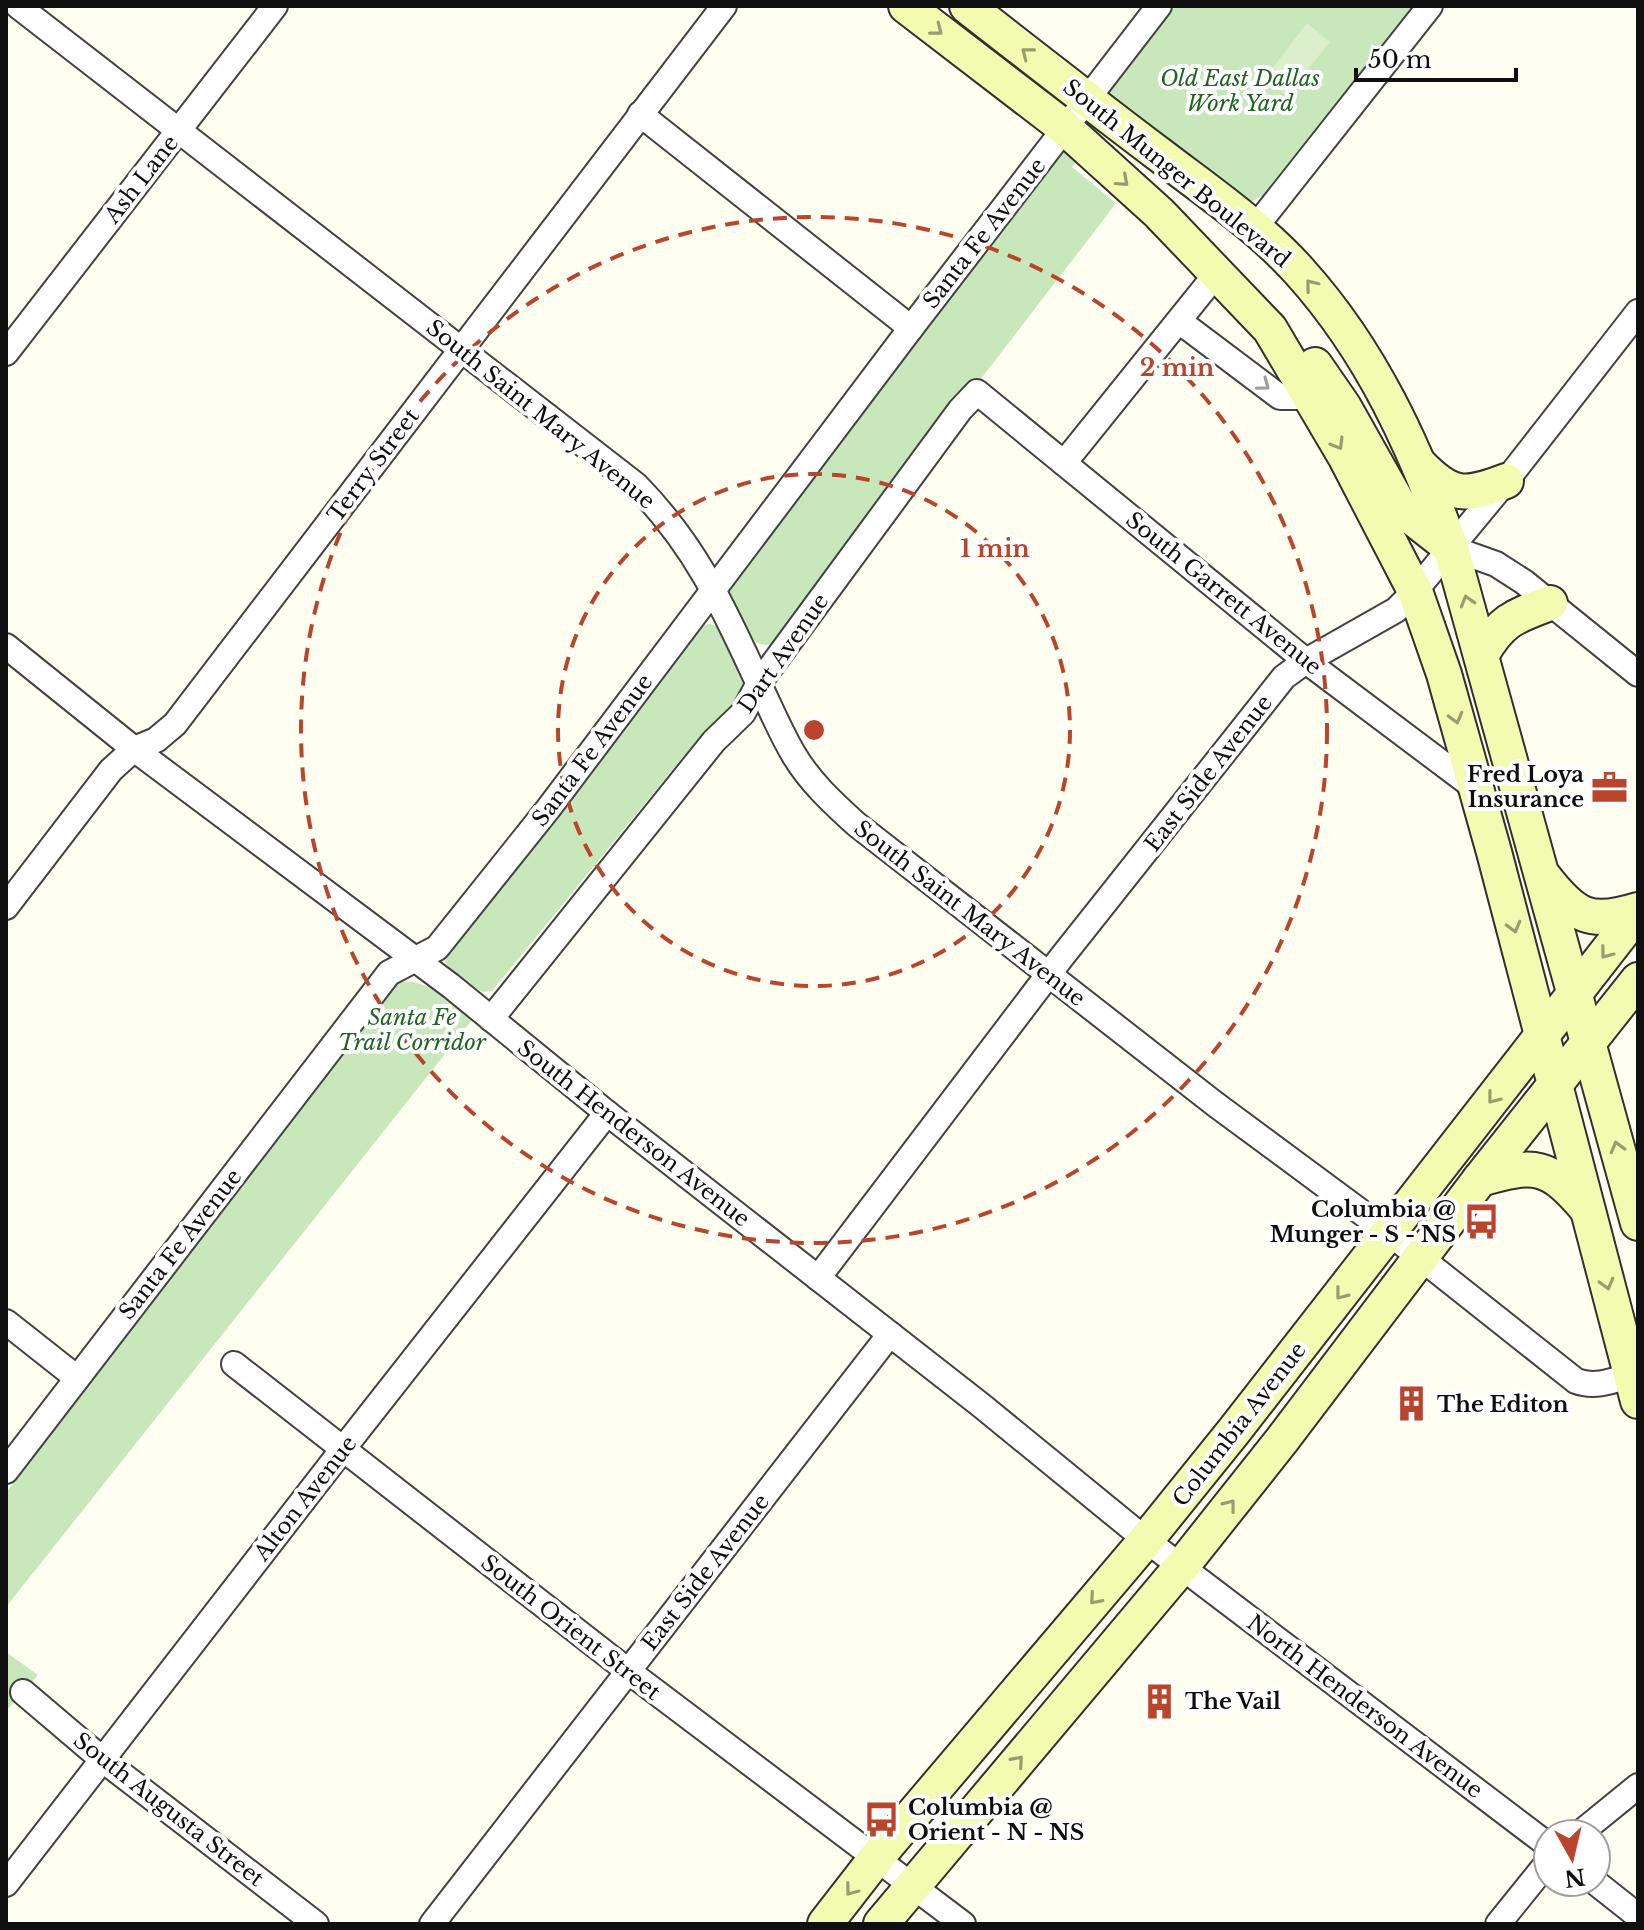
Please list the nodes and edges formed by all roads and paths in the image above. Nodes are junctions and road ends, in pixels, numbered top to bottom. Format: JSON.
{"nodes":[{"id":1,"x":18,"y":6,"type":"edge"},
{"id":2,"x":275,"y":6,"type":"edge"},
{"id":3,"x":724,"y":6,"type":"edge"},
{"id":4,"x":906,"y":6,"type":"edge"},
{"id":5,"x":967,"y":6,"type":"edge"},
{"id":6,"x":1159,"y":6,"type":"edge"},
{"id":7,"x":1430,"y":6,"type":"edge"},
{"id":8,"x":1087,"y":101,"type":"junction"},
{"id":9,"x":640,"y":114,"type":"junction"},
{"id":10,"x":1065,"y":128,"type":"junction"},
{"id":11,"x":180,"y":130,"type":"junction"},
{"id":12,"x":1254,"y":229,"type":"junction"},
{"id":13,"x":1217,"y":273,"type":"junction"},
{"id":14,"x":1638,"y":312,"type":"edge"},
{"id":15,"x":1179,"y":321,"type":"junction"},
{"id":16,"x":911,"y":328,"type":"junction"},
{"id":17,"x":1270,"y":329,"type":"junction"},
{"id":18,"x":461,"y":350,"type":"junction"},
{"id":19,"x":6,"y":353,"type":"edge"},
{"id":20,"x":977,"y":392,"type":"joint"},
{"id":21,"x":1310,"y":397,"type":"junction"},
{"id":22,"x":1064,"y":463,"type":"junction"},
{"id":23,"x":1420,"y":465,"type":"junction"},
{"id":24,"x":1506,"y":481,"type":"junction"},
{"id":25,"x":1451,"y":548,"type":"junction"},
{"id":26,"x":714,"y":589,"type":"junction"},
{"id":27,"x":1415,"y":591,"type":"junction"},
{"id":28,"x":1550,"y":603,"type":"junction"},
{"id":29,"x":6,"y":646,"type":"edge"},
{"id":30,"x":1482,"y":654,"type":"junction"},
{"id":31,"x":1306,"y":661,"type":"junction"},
{"id":32,"x":1638,"y":674,"type":"edge"},
{"id":33,"x":759,"y":683,"type":"junction"},
{"id":34,"x":1501,"y":730,"type":"junction"},
{"id":35,"x":134,"y":749,"type":"junction"},
{"id":36,"x":1475,"y":788,"type":"junction"},
{"id":37,"x":1538,"y":870,"type":"junction"},
{"id":38,"x":6,"y":907,"type":"edge"},
{"id":39,"x":1638,"y":911,"type":"edge"},
{"id":40,"x":415,"y":960,"type":"junction"},
{"id":41,"x":1049,"y":975,"type":"junction"},
{"id":42,"x":1638,"y":980,"type":"edge"},
{"id":43,"x":1574,"y":994,"type":"junction"},
{"id":44,"x":491,"y":1019,"type":"junction"},
{"id":45,"x":1542,"y":1037,"type":"junction"},
{"id":46,"x":1589,"y":1041,"type":"junction"},
{"id":47,"x":1555,"y":1086,"type":"junction"},
{"id":48,"x":607,"y":1113,"type":"junction"},
{"id":49,"x":1480,"y":1179,"type":"junction"},
{"id":50,"x":1587,"y":1209,"type":"junction"},
{"id":51,"x":1638,"y":1223,"type":"edge"},
{"id":52,"x":1388,"y":1232,"type":"junction"},
{"id":53,"x":1420,"y":1259,"type":"junction"},
{"id":54,"x":818,"y":1278,"type":"junction"},
{"id":55,"x":6,"y":1322,"type":"edge"},
{"id":56,"x":890,"y":1334,"type":"junction"},
{"id":57,"x":234,"y":1364,"type":"dead end"},
{"id":58,"x":77,"y":1378,"type":"junction"},
{"id":59,"x":1634,"y":1388,"type":"edge"},
{"id":60,"x":343,"y":1449,"type":"junction"},
{"id":61,"x":6,"y":1471,"type":"edge"},
{"id":62,"x":1146,"y":1540,"type":"junction"},
{"id":63,"x":1182,"y":1566,"type":"junction"},
{"id":64,"x":628,"y":1671,"type":"junction"},
{"id":65,"x":23,"y":1692,"type":"dead end"},
{"id":66,"x":103,"y":1760,"type":"junction"},
{"id":67,"x":1638,"y":1786,"type":"edge"},
{"id":68,"x":1599,"y":1818,"type":"edge"},
{"id":69,"x":1532,"y":1833,"type":"edge"},
{"id":70,"x":877,"y":1857,"type":"junction"},
{"id":71,"x":1532,"y":1882,"type":"edge"},
{"id":72,"x":6,"y":1884,"type":"edge"},
{"id":73,"x":913,"y":1884,"type":"junction"},
{"id":74,"x":1612,"y":1895,"type":"edge"},
{"id":75,"x":1638,"y":1916,"type":"edge"},
{"id":76,"x":316,"y":1924,"type":"edge"},
{"id":77,"x":432,"y":1924,"type":"edge"},
{"id":78,"x":825,"y":1924,"type":"edge"},
{"id":79,"x":881,"y":1924,"type":"edge"},
{"id":80,"x":963,"y":1924,"type":"edge"},
{"id":81,"x":1498,"y":1924,"type":"edge"}],
"edges":[{"from":1,"to":11,"type":"street","name":"South Saint Mary Avenue"},
{"from":2,"to":11,"type":"street","name":"Ash Lane"},
{"from":3,"to":9,"type":"street","name":"Terry Street"},
{"from":4,"to":10,"type":"main road","name":"South Munger Boulevard","one_way":true},
{"from":8,"to":5,"type":"main road","name":"South Munger Boulevard","one_way":true},
{"from":6,"to":8,"type":"street","name":"Santa Fe Avenue"},
{"from":7,"to":12,"type":"street"},
{"from":8,"to":10,"type":"street","name":"Santa Fe Avenue"},
{"from":8,"to":12,"type":"main road","name":"South Munger Boulevard"},
{"from":9,"to":16,"type":"street"},
{"from":9,"to":18,"type":"street","name":"Terry Street"},
{"from":10,"to":13,"type":"main road","name":"South Munger Boulevard","one_way":true},
{"from":10,"to":16,"type":"street","name":"Santa Fe Avenue"},
{"from":11,"to":18,"type":"street","name":"South Saint Mary Avenue"},
{"from":11,"to":19,"type":"street","name":"Ash Lane"},
{"from":23,"to":12,"type":"main road","name":"South Munger Boulevard","one_way":true},
{"from":13,"to":15,"type":"street"},
{"from":13,"to":17,"type":"main road","name":"South Munger Boulevard"},
{"from":14,"to":24,"type":"street","name":"East Side Avenue"},
{"from":15,"to":21,"type":"street","one_way":true},
{"from":15,"to":22,"type":"street"},
{"from":16,"to":26,"type":"street","name":"Santa Fe Avenue"},
{"from":17,"to":21,"type":"main road","name":"South Munger Boulevard"},
{"from":17,"to":25,"type":"main road"},
{"from":18,"to":26,"type":"street","name":"South Saint Mary Avenue"},
{"from":18,"to":35,"type":"street","name":"Terry Street"},
{"from":20,"to":22,"type":"street","name":"South Garrett Avenue"},
{"from":20,"to":33,"type":"street","name":"Dart Avenue"},
{"from":21,"to":27,"type":"main road","name":"South Munger Boulevard","one_way":true},
{"from":22,"to":31,"type":"street","name":"South Garrett Avenue"},
{"from":23,"to":24,"type":"main road"},
{"from":23,"to":25,"type":"main road","name":"South Munger Boulevard"},
{"from":24,"to":25,"type":"street","name":"East Side Avenue"},
{"from":25,"to":27,"type":"street","name":"East Side Avenue"},
{"from":25,"to":28,"type":"street"},
{"from":30,"to":25,"type":"main road","name":"South Munger Boulevard","one_way":true},
{"from":26,"to":33,"type":"street","name":"South Saint Mary Avenue"},
{"from":26,"to":40,"type":"street","name":"Santa Fe Avenue"},
{"from":27,"to":31,"type":"street","name":"East Side Avenue"},
{"from":27,"to":34,"type":"main road"},
{"from":27,"to":36,"type":"main road","name":"South Munger Boulevard","one_way":true},
{"from":28,"to":30,"type":"main road"},
{"from":28,"to":32,"type":"street"},
{"from":29,"to":35,"type":"street","name":"South Henderson Avenue"},
{"from":30,"to":34,"type":"main road","name":"South Munger Boulevard"},
{"from":31,"to":36,"type":"street","name":"South Garrett Avenue"},
{"from":31,"to":41,"type":"street","name":"East Side Avenue"},
{"from":33,"to":41,"type":"street","name":"South Saint Mary Avenue"},
{"from":33,"to":44,"type":"street","name":"Dart Avenue"},
{"from":34,"to":37,"type":"main road","name":"South Munger Boulevard"},
{"from":35,"to":38,"type":"street","name":"Terry Street"},
{"from":35,"to":40,"type":"street","name":"South Henderson Avenue"},
{"from":36,"to":45,"type":"main road","name":"South Munger Boulevard","one_way":true},
{"from":37,"to":39,"type":"main road"},
{"from":37,"to":43,"type":"main road","name":"South Munger Boulevard"},
{"from":39,"to":43,"type":"main road","name":"Columbia Avenue","one_way":true},
{"from":40,"to":44,"type":"street","name":"South Henderson Avenue"},
{"from":40,"to":58,"type":"street","name":"Santa Fe Avenue"},
{"from":41,"to":52,"type":"street","name":"South Saint Mary Avenue"},
{"from":41,"to":54,"type":"street","name":"East Side Avenue"},
{"from":42,"to":46,"type":"main road","name":"Columbia Avenue"},
{"from":43,"to":45,"type":"main road","name":"Columbia Avenue"},
{"from":43,"to":46,"type":"main road","name":"South Munger Boulevard"},
{"from":44,"to":48,"type":"street","name":"South Henderson Avenue"},
{"from":45,"to":47,"type":"main road","name":"South Munger Boulevard"},
{"from":45,"to":52,"type":"main road","name":"Columbia Avenue","one_way":true},
{"from":46,"to":47,"type":"main road","name":"Columbia Avenue"},
{"from":51,"to":46,"type":"main road","name":"South Munger Boulevard","one_way":true},
{"from":47,"to":49,"type":"main road","name":"Columbia Avenue"},
{"from":47,"to":50,"type":"main road","name":"South Munger Boulevard"},
{"from":48,"to":54,"type":"street","name":"South Henderson Avenue"},
{"from":48,"to":60,"type":"street","name":"Alton Avenue"},
{"from":49,"to":50,"type":"main road"},
{"from":49,"to":53,"type":"main road","name":"Columbia Avenue"},
{"from":50,"to":59,"type":"main road","name":"South Munger Boulevard","one_way":true},
{"from":52,"to":53,"type":"street","name":"South Saint Mary Avenue"},
{"from":52,"to":62,"type":"main road","name":"Columbia Avenue","one_way":true},
{"from":53,"to":59,"type":"street","name":"South Saint Mary Avenue"},
{"from":63,"to":53,"type":"main road","name":"Columbia Avenue","one_way":true},
{"from":54,"to":56,"type":"street","name":"South Henderson Avenue"},
{"from":55,"to":58,"type":"street"},
{"from":56,"to":62,"type":"street","name":"South Henderson Avenue"},
{"from":56,"to":64,"type":"street","name":"East Side Avenue"},
{"from":57,"to":60,"type":"street","name":"South Orient Street"},
{"from":58,"to":61,"type":"street","name":"Santa Fe Avenue"},
{"from":60,"to":64,"type":"street","name":"South Orient Street"},
{"from":60,"to":66,"type":"street","name":"Alton Avenue"},
{"from":62,"to":63,"type":"street","name":"South Henderson Avenue"},
{"from":62,"to":70,"type":"main road","name":"Columbia Avenue","one_way":true},
{"from":63,"to":69,"type":"street","name":"North Henderson Avenue"},
{"from":73,"to":63,"type":"main road","name":"Columbia Avenue","one_way":true},
{"from":64,"to":70,"type":"street","name":"South Orient Street"},
{"from":64,"to":77,"type":"street","name":"East Side Avenue"},
{"from":65,"to":66,"type":"street","name":"South Augusta Street"},
{"from":66,"to":72,"type":"street","name":"Alton Avenue"},
{"from":66,"to":76,"type":"street","name":"South Augusta Street"},
{"from":67,"to":68,"type":"street"},
{"from":70,"to":73,"type":"street","name":"South Orient Street"},
{"from":70,"to":78,"type":"main road","name":"Columbia Avenue","one_way":true},
{"from":71,"to":81,"type":"street"},
{"from":73,"to":79,"type":"main road","name":"Columbia Avenue"},
{"from":73,"to":80,"type":"street","name":"South Orient Street"},
{"from":74,"to":75,"type":"street"}]}
